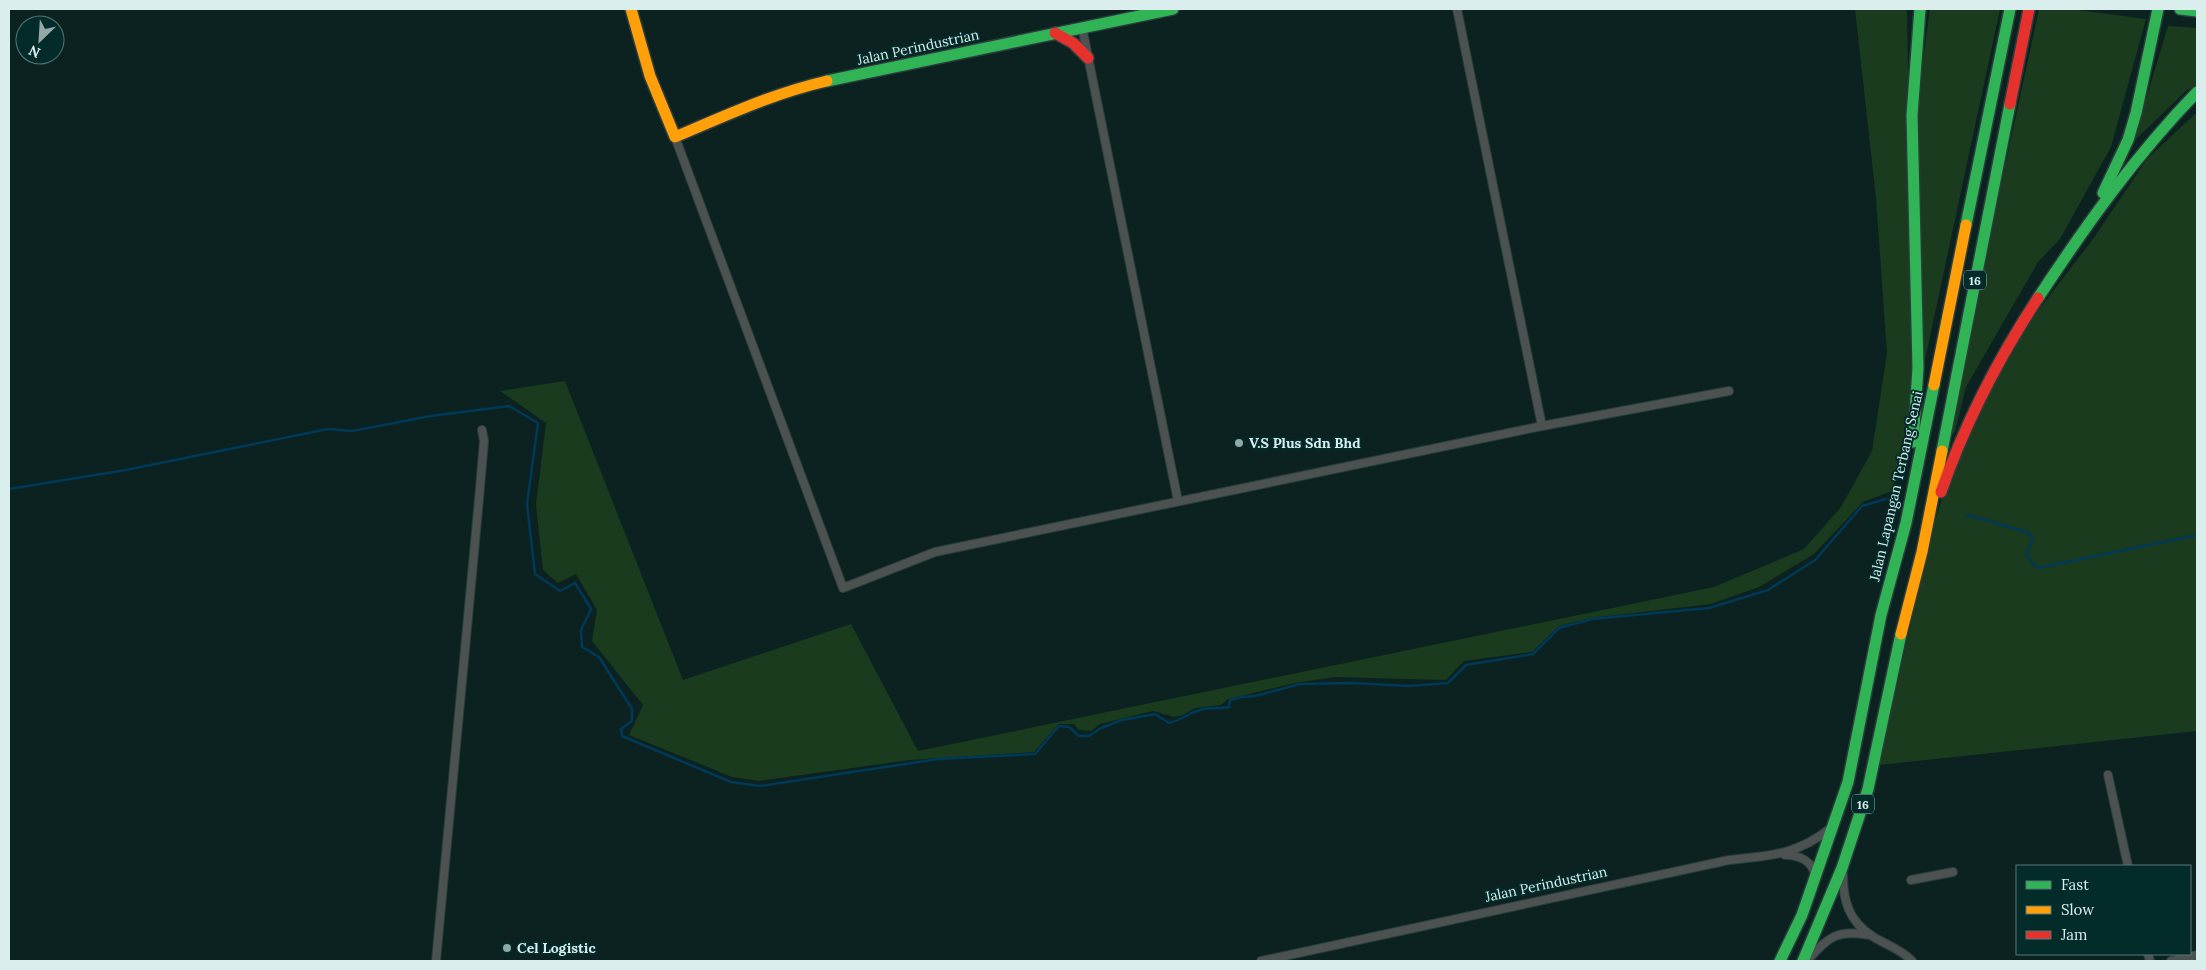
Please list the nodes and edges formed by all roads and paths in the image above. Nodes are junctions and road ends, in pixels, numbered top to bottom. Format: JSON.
{"nodes":[{"id":1,"x":631,"y":9,"type":"edge"},
{"id":2,"x":1173,"y":9,"type":"edge"},
{"id":3,"x":1457,"y":9,"type":"edge"},
{"id":4,"x":1910,"y":9,"type":"edge"},
{"id":5,"x":1920,"y":9,"type":"edge"},
{"id":6,"x":2010,"y":9,"type":"edge"},
{"id":7,"x":2029,"y":9,"type":"edge"},
{"id":8,"x":2158,"y":9,"type":"edge"},
{"id":9,"x":2180,"y":9,"type":"edge"},
{"id":10,"x":2197,"y":11,"type":"edge"},
{"id":11,"x":1082,"y":27,"type":"junction"},
{"id":12,"x":1055,"y":33,"type":"junction"},
{"id":13,"x":1914,"y":53,"type":"junction"},
{"id":14,"x":1088,"y":58,"type":"junction"},
{"id":15,"x":2197,"y":92,"type":"edge"},
{"id":16,"x":675,"y":137,"type":"junction"},
{"id":17,"x":2086,"y":227,"type":"junction"},
{"id":18,"x":1729,"y":392,"type":"dead end"},
{"id":19,"x":1542,"y":426,"type":"junction"},
{"id":20,"x":482,"y":430,"type":"dead end"},
{"id":21,"x":1178,"y":501,"type":"junction"},
{"id":22,"x":1906,"y":523,"type":"junction"},
{"id":23,"x":1922,"y":552,"type":"junction"},
{"id":24,"x":2108,"y":775,"type":"dead end"},
{"id":25,"x":1833,"y":826,"type":"junction"},
{"id":26,"x":1781,"y":854,"type":"junction"},
{"id":27,"x":2128,"y":865,"type":"edge"},
{"id":28,"x":1842,"y":868,"type":"junction"},
{"id":29,"x":1954,"y":872,"type":"dead end"},
{"id":30,"x":1815,"y":876,"type":"junction"},
{"id":31,"x":1911,"y":880,"type":"dead end"},
{"id":32,"x":1872,"y":936,"type":"junction"},
{"id":33,"x":2197,"y":956,"type":"edge"},
{"id":34,"x":436,"y":961,"type":"edge"},
{"id":35,"x":1261,"y":961,"type":"edge"},
{"id":36,"x":1780,"y":961,"type":"edge"},
{"id":37,"x":1805,"y":961,"type":"edge"},
{"id":38,"x":1912,"y":961,"type":"edge"},
{"id":39,"x":2171,"y":961,"type":"edge"}],
"edges":[{"from":1,"to":16,"type":"main road"},
{"from":2,"to":11,"type":"main road","name":"Jalan Perindustrian"},
{"from":3,"to":19,"type":"street"},
{"from":4,"to":13,"type":"main road"},
{"from":5,"to":13,"type":"main road"},
{"from":6,"to":22,"type":"main road","name":"Jalan Lapangan Terbang Senai","number":"16"},
{"from":7,"to":23,"type":"main road","number":"16"},
{"from":8,"to":17,"type":"main road"},
{"from":9,"to":10,"type":"main road"},
{"from":11,"to":12,"type":"main road","name":"Jalan Perindustrian"},
{"from":11,"to":14,"type":"street"},
{"from":12,"to":14,"type":"main road"},
{"from":12,"to":16,"type":"main road","name":"Jalan Perindustrian"},
{"from":13,"to":22,"type":"main road"},
{"from":14,"to":21,"type":"street"},
{"from":15,"to":17,"type":"main road"},
{"from":16,"to":21,"type":"street"},
{"from":17,"to":23,"type":"main road"},
{"from":18,"to":19,"type":"street"},
{"from":19,"to":21,"type":"street"},
{"from":20,"to":34,"type":"street"},
{"from":22,"to":25,"type":"main road","name":"Jalan Lapangan Terbang Senai","number":"16"},
{"from":23,"to":28,"type":"main road","number":"16"},
{"from":24,"to":27,"type":"street"},
{"from":25,"to":26,"type":"street","name":"Jalan Perindustrian"},
{"from":25,"to":30,"type":"main road","name":"Jalan Lapangan Terbang Senai","number":"16"},
{"from":26,"to":30,"type":"street"},
{"from":26,"to":35,"type":"street","name":"Jalan Perindustrian"},
{"from":28,"to":32,"type":"street"},
{"from":28,"to":37,"type":"main road","number":"16"},
{"from":29,"to":31,"type":"street"},
{"from":30,"to":36,"type":"main road","name":"Jalan Lapangan Terbang Senai","number":"16"},
{"from":32,"to":37,"type":"street"},
{"from":32,"to":38,"type":"street"},
{"from":33,"to":39,"type":"street"}]}
